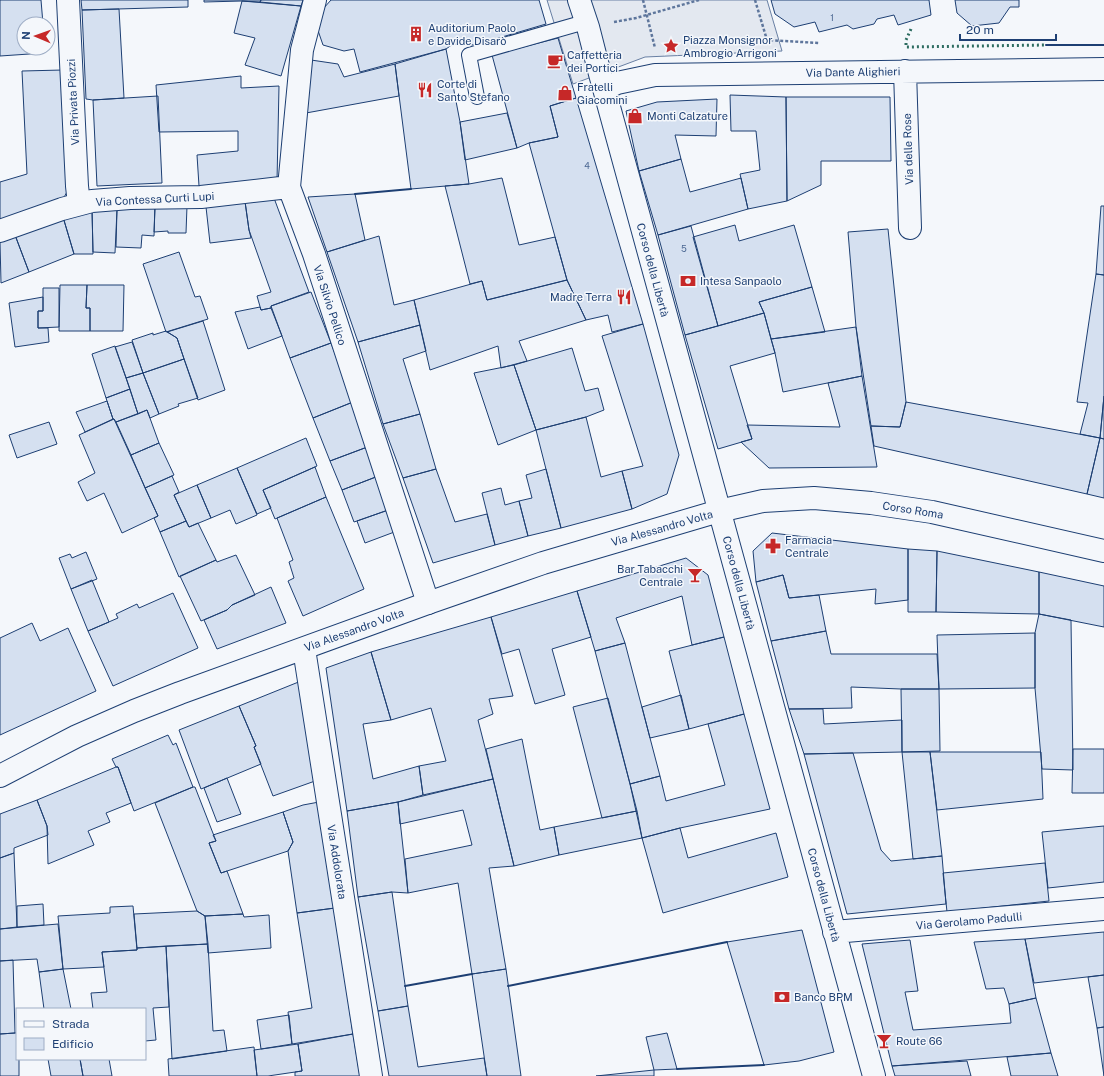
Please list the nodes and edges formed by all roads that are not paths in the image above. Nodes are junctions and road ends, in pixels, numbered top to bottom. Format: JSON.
{"nodes":[{"id":1,"x":68,"y":0,"type":"edge"},
{"id":2,"x":315,"y":0,"type":"edge"},
{"id":3,"x":579,"y":0,"type":"edge"},
{"id":4,"x":587,"y":24,"type":"junction"},
{"id":5,"x":1104,"y":69,"type":"edge"},
{"id":6,"x":905,"y":71,"type":"junction"},
{"id":7,"x":604,"y":89,"type":"junction"},
{"id":8,"x":477,"y":97,"type":"dead end"},
{"id":9,"x":289,"y":187,"type":"junction"},
{"id":10,"x":79,"y":204,"type":"junction"},
{"id":11,"x":910,"y":228,"type":"dead end"},
{"id":12,"x":0,"y":232,"type":"edge"},
{"id":13,"x":719,"y":511,"type":"junction"},
{"id":14,"x":1104,"y":551,"type":"edge"},
{"id":15,"x":428,"y":603,"type":"junction"},
{"id":16,"x":304,"y":649,"type":"junction"},
{"id":17,"x":0,"y":776,"type":"edge"},
{"id":18,"x":1104,"y":909,"type":"edge"},
{"id":19,"x":834,"y":932,"type":"junction"},
{"id":20,"x":371,"y":1076,"type":"edge"},
{"id":21,"x":874,"y":1076,"type":"edge"}],
"edges":[{"from":1,"to":10,"type":"street","name":"Via Privata Piozzi"},
{"from":2,"to":9,"type":"street","name":"Via Silvio Pellico"},
{"from":3,"to":4,"type":"street"},
{"from":4,"to":7,"type":"street"},
{"from":4,"to":8,"type":"lane"},
{"from":5,"to":6,"type":"street","name":"Via Dante Alighieri"},
{"from":6,"to":7,"type":"street","name":"Via Dante Alighieri"},
{"from":6,"to":11,"type":"street","name":"Via delle Rose"},
{"from":7,"to":13,"type":"street","name":"Corso della Libertà"},
{"from":9,"to":10,"type":"street","name":"Via Contessa Curti Lupi"},
{"from":9,"to":15,"type":"street","name":"Via Silvio Pellico"},
{"from":10,"to":12,"type":"street","name":"Via Contessa Curti Lupi"},
{"from":13,"to":14,"type":"street","name":"Corso Roma"},
{"from":13,"to":15,"type":"street","name":"Via Alessandro Volta"},
{"from":13,"to":19,"type":"street","name":"Corso della Libertà"},
{"from":15,"to":16,"type":"street","name":"Via Alessandro Volta"},
{"from":16,"to":17,"type":"street","name":"Via Alessandro Volta"},
{"from":16,"to":20,"type":"street","name":"Via Addolorata"},
{"from":18,"to":19,"type":"street","name":"Via Gerolamo Padulli"},
{"from":19,"to":21,"type":"street","name":"Corso della Libertà"}]}
